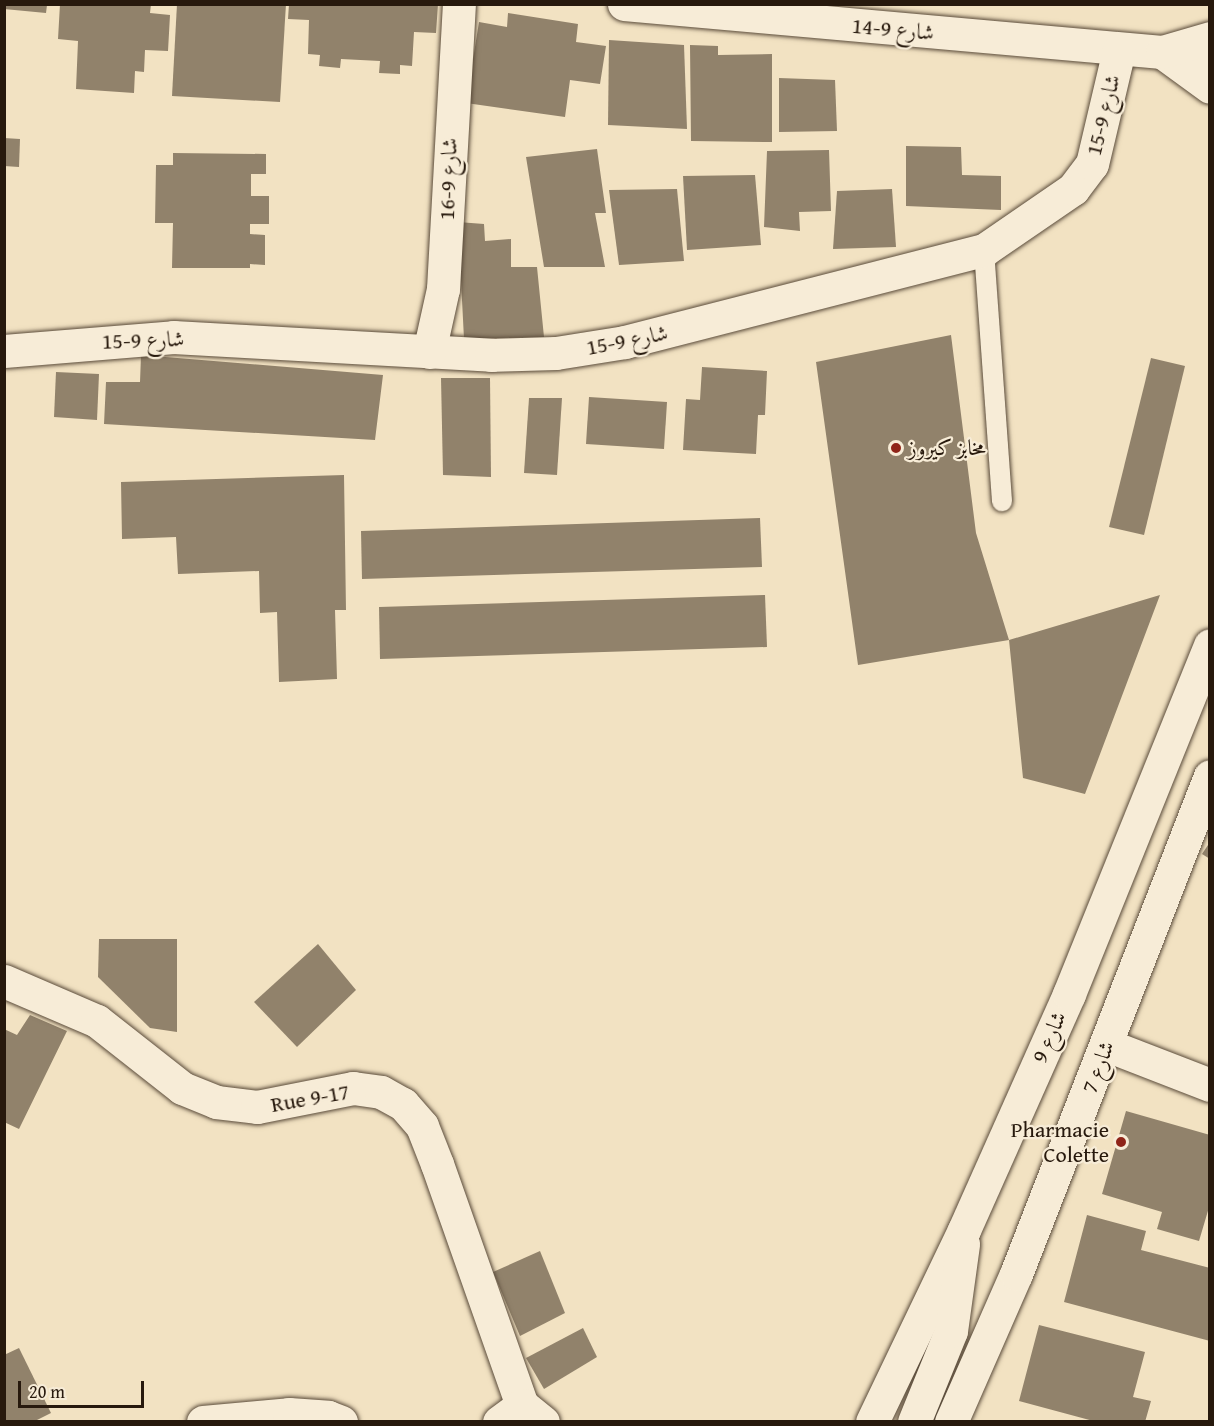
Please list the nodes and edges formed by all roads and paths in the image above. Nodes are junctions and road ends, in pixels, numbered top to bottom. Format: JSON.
{"nodes":[{"id":1,"x":459,"y":4,"type":"edge"},
{"id":2,"x":624,"y":4,"type":"edge"},
{"id":3,"x":1209,"y":38,"type":"edge"},
{"id":4,"x":1119,"y":50,"type":"junction"},
{"id":5,"x":1162,"y":52,"type":"junction"},
{"id":6,"x":1209,"y":61,"type":"edge"},
{"id":7,"x":1209,"y":87,"type":"edge"},
{"id":8,"x":984,"y":250,"type":"junction"},
{"id":9,"x":4,"y":351,"type":"edge"},
{"id":10,"x":429,"y":352,"type":"junction"},
{"id":11,"x":1002,"y":501,"type":"dead end"},
{"id":12,"x":1209,"y":645,"type":"edge"},
{"id":13,"x":1209,"y":776,"type":"edge"},
{"id":14,"x":4,"y":981,"type":"edge"},
{"id":15,"x":1107,"y":1044,"type":"junction"},
{"id":16,"x":1209,"y":1085,"type":"edge"},
{"id":17,"x":964,"y":1230,"type":"junction"},
{"id":18,"x":521,"y":1416,"type":"edge"},
{"id":19,"x":203,"y":1422,"type":"edge"},
{"id":20,"x":341,"y":1422,"type":"edge"},
{"id":21,"x":872,"y":1422,"type":"edge"},
{"id":22,"x":914,"y":1422,"type":"edge"},
{"id":23,"x":951,"y":1422,"type":"edge"}],
"edges":[{"from":1,"to":10,"type":"street","name":"شارع 9-16"},
{"from":2,"to":4,"type":"street","name":"شارع 9-14"},
{"from":3,"to":5,"type":"street"},
{"from":4,"to":5,"type":"street","name":"شارع 9-14"},
{"from":4,"to":8,"type":"street","name":"شارع 9-15"},
{"from":5,"to":6,"type":"street"},
{"from":5,"to":7,"type":"street"},
{"from":8,"to":10,"type":"street","name":"شارع 9-15"},
{"from":8,"to":11,"type":"lane"},
{"from":9,"to":10,"type":"street","name":"شارع 9-15"},
{"from":12,"to":17,"type":"street","name":"شارع 9"},
{"from":13,"to":15,"type":"street","name":"شارع 7"},
{"from":14,"to":18,"type":"street","name":"Rue 9-17"},
{"from":15,"to":16,"type":"street"},
{"from":15,"to":23,"type":"street","name":"شارع 7"},
{"from":17,"to":21,"type":"street","name":"شارع 9"},
{"from":17,"to":22,"type":"street"},
{"from":19,"to":20,"type":"street"}]}
